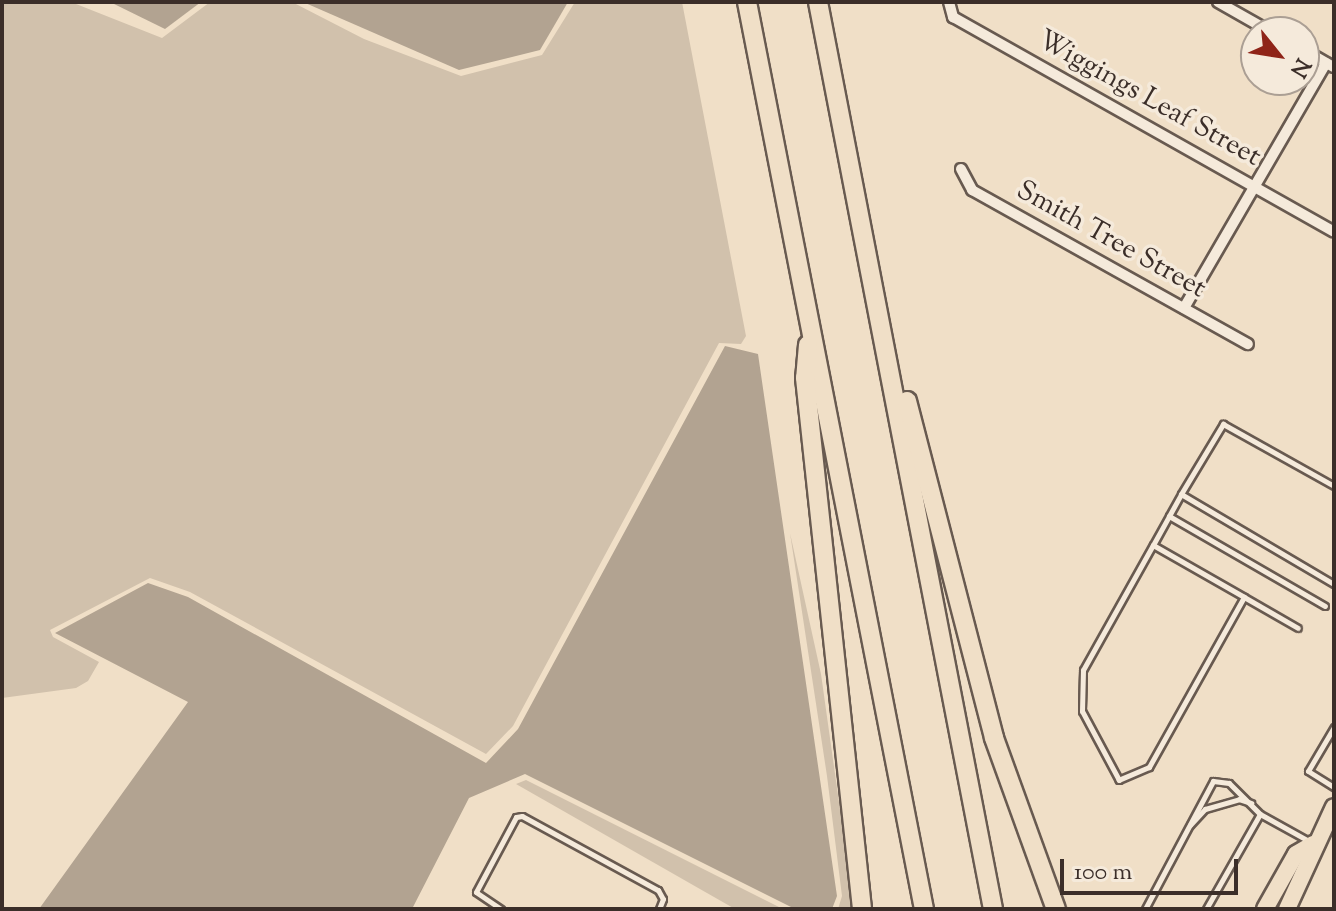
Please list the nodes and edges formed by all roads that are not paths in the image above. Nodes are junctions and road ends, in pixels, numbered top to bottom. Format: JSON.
{"nodes":[{"id":1,"x":747,"y":2,"type":"edge"},
{"id":2,"x":818,"y":2,"type":"edge"},
{"id":3,"x":949,"y":2,"type":"edge"},
{"id":4,"x":1218,"y":2,"type":"edge"},
{"id":5,"x":1243,"y":16,"type":"edge"},
{"id":6,"x":1330,"y":65,"type":"edge"},
{"id":7,"x":961,"y":169,"type":"dead end"},
{"id":8,"x":1255,"y":186,"type":"junction"},
{"id":9,"x":863,"y":232,"type":"junction"},
{"id":10,"x":1334,"y":232,"type":"edge"},
{"id":11,"x":1184,"y":308,"type":"junction"},
{"id":12,"x":810,"y":322,"type":"junction"},
{"id":13,"x":1248,"y":344,"type":"dead end"},
{"id":14,"x":1334,"y":486,"type":"edge"},
{"id":15,"x":1181,"y":494,"type":"junction"},
{"id":16,"x":1169,"y":516,"type":"junction"},
{"id":17,"x":1153,"y":545,"type":"junction"},
{"id":18,"x":1334,"y":584,"type":"edge"},
{"id":19,"x":1244,"y":597,"type":"junction"},
{"id":20,"x":1325,"y":606,"type":"dead end"},
{"id":21,"x":1298,"y":628,"type":"dead end"},
{"id":22,"x":1334,"y":727,"type":"edge"},
{"id":23,"x":1334,"y":787,"type":"edge"},
{"id":24,"x":1252,"y":803,"type":"junction"},
{"id":25,"x":1334,"y":807,"type":"edge"},
{"id":26,"x":1260,"y":814,"type":"junction"},
{"id":27,"x":1183,"y":832,"type":"junction"},
{"id":28,"x":1313,"y":844,"type":"junction"},
{"id":29,"x":501,"y":909,"type":"edge"},
{"id":30,"x":659,"y":909,"type":"edge"},
{"id":31,"x":862,"y":909,"type":"edge"},
{"id":32,"x":924,"y":909,"type":"edge"},
{"id":33,"x":993,"y":909,"type":"edge"},
{"id":34,"x":1055,"y":909,"type":"edge"},
{"id":35,"x":1145,"y":909,"type":"edge"},
{"id":36,"x":1206,"y":909,"type":"edge"},
{"id":37,"x":1265,"y":909,"type":"edge"},
{"id":38,"x":1287,"y":909,"type":"edge"}],
"edges":[{"from":1,"to":12,"type":"highway"},
{"from":2,"to":9,"type":"highway"},
{"from":3,"to":8,"type":"street","name":"Wiggings Leaf Street"},
{"from":4,"to":5,"type":"street"},
{"from":6,"to":8,"type":"street"},
{"from":7,"to":11,"type":"street","name":"Smith Tree Street"},
{"from":8,"to":10,"type":"street","name":"Wiggings Leaf Street"},
{"from":8,"to":11,"type":"street"},
{"from":9,"to":33,"type":"highway"},
{"from":9,"to":34,"type":"highway"},
{"from":11,"to":13,"type":"street","name":"Smith Tree Street"},
{"from":12,"to":31,"type":"highway"},
{"from":12,"to":32,"type":"highway"},
{"from":14,"to":15,"type":"lane"},
{"from":15,"to":16,"type":"lane"},
{"from":15,"to":18,"type":"lane"},
{"from":16,"to":17,"type":"lane"},
{"from":16,"to":20,"type":"lane"},
{"from":17,"to":19,"type":"lane"},
{"from":17,"to":19,"type":"lane"},
{"from":19,"to":21,"type":"lane"},
{"from":22,"to":23,"type":"lane"},
{"from":24,"to":26,"type":"lane"},
{"from":24,"to":27,"type":"lane"},
{"from":24,"to":27,"type":"lane"},
{"from":25,"to":28,"type":"main road"},
{"from":26,"to":28,"type":"lane"},
{"from":26,"to":36,"type":"lane"},
{"from":27,"to":35,"type":"lane"},
{"from":28,"to":37,"type":"main road"},
{"from":28,"to":38,"type":"main road"},
{"from":29,"to":30,"type":"lane"}]}
